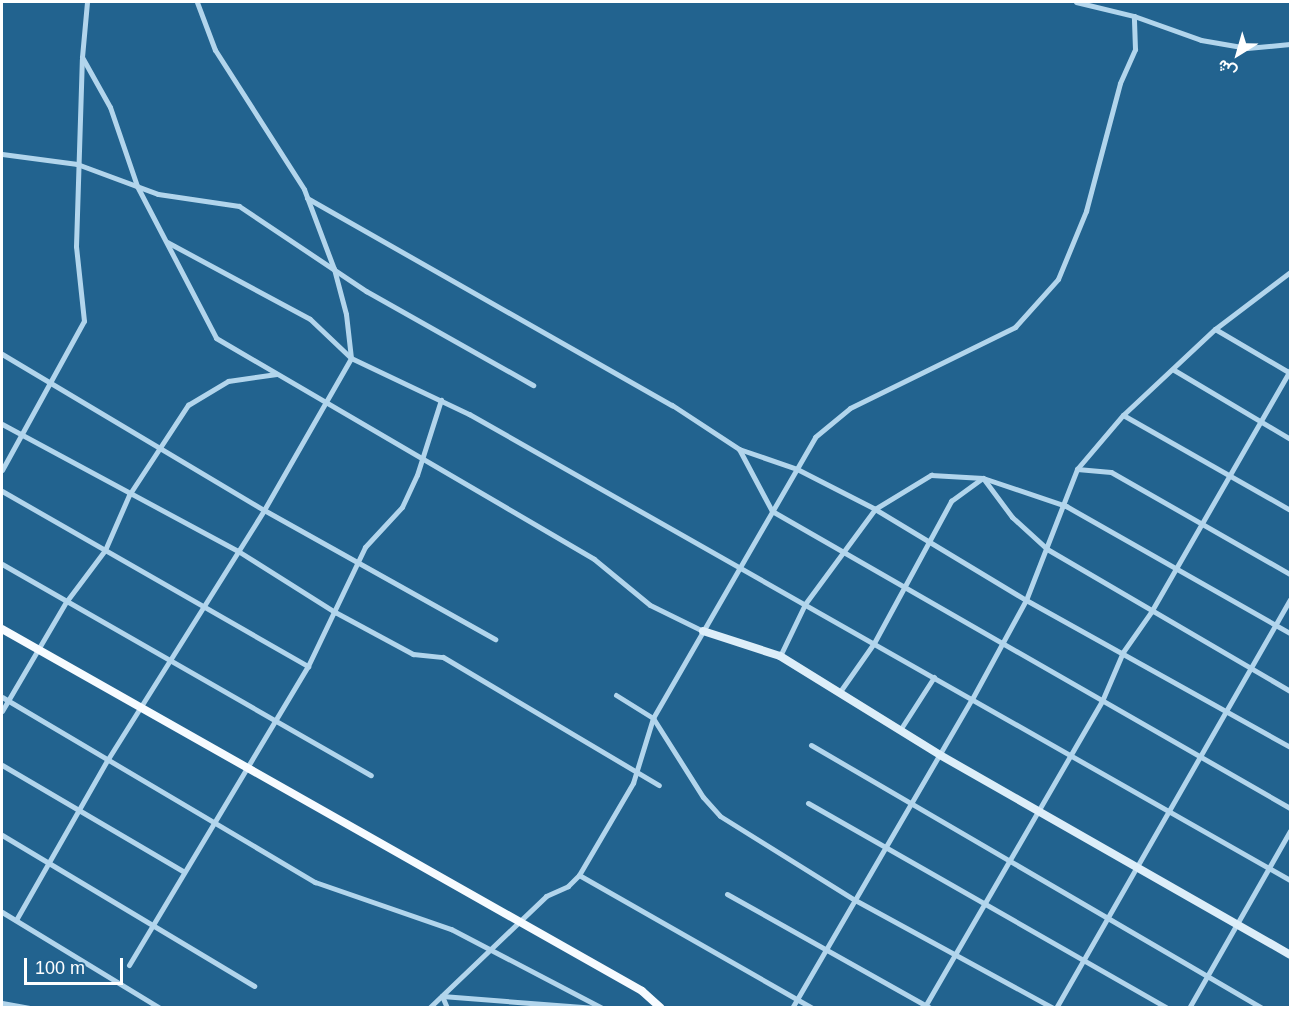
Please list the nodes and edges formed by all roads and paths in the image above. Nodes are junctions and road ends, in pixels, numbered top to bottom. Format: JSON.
{"nodes":[{"id":1,"x":87,"y":2,"type":"edge"},
{"id":2,"x":197,"y":2,"type":"edge"},
{"id":3,"x":1076,"y":2,"type":"edge"},
{"id":4,"x":1134,"y":16,"type":"junction"},
{"id":5,"x":1290,"y":44,"type":"edge"},
{"id":6,"x":82,"y":57,"type":"junction"},
{"id":7,"x":2,"y":154,"type":"edge"},
{"id":8,"x":77,"y":164,"type":"junction"},
{"id":9,"x":137,"y":186,"type":"junction"},
{"id":10,"x":307,"y":198,"type":"junction"},
{"id":11,"x":167,"y":242,"type":"junction"},
{"id":12,"x":334,"y":269,"type":"junction"},
{"id":13,"x":1290,"y":273,"type":"edge"},
{"id":14,"x":1215,"y":329,"type":"junction"},
{"id":15,"x":2,"y":354,"type":"edge"},
{"id":16,"x":351,"y":358,"type":"junction"},
{"id":17,"x":1173,"y":370,"type":"junction"},
{"id":18,"x":1290,"y":372,"type":"edge"},
{"id":19,"x":276,"y":374,"type":"junction"},
{"id":20,"x":51,"y":382,"type":"junction"},
{"id":21,"x":533,"y":385,"type":"dead end"},
{"id":22,"x":441,"y":400,"type":"junction"},
{"id":23,"x":326,"y":403,"type":"junction"},
{"id":24,"x":1123,"y":416,"type":"junction"},
{"id":25,"x":1261,"y":422,"type":"junction"},
{"id":26,"x":2,"y":424,"type":"edge"},
{"id":27,"x":23,"y":436,"type":"junction"},
{"id":28,"x":1290,"y":439,"type":"edge"},
{"id":29,"x":159,"y":446,"type":"junction"},
{"id":30,"x":739,"y":449,"type":"junction"},
{"id":31,"x":422,"y":459,"type":"junction"},
{"id":32,"x":797,"y":469,"type":"junction"},
{"id":33,"x":1077,"y":469,"type":"junction"},
{"id":34,"x":2,"y":470,"type":"edge"},
{"id":35,"x":1230,"y":476,"type":"junction"},
{"id":36,"x":983,"y":478,"type":"junction"},
{"id":37,"x":2,"y":490,"type":"edge"},
{"id":38,"x":129,"y":495,"type":"junction"},
{"id":39,"x":1066,"y":506,"type":"junction"},
{"id":40,"x":875,"y":509,"type":"junction"},
{"id":41,"x":264,"y":510,"type":"junction"},
{"id":42,"x":1290,"y":510,"type":"edge"},
{"id":43,"x":772,"y":511,"type":"junction"},
{"id":44,"x":1201,"y":523,"type":"junction"},
{"id":45,"x":928,"y":543,"type":"junction"},
{"id":46,"x":1047,"y":549,"type":"junction"},
{"id":47,"x":105,"y":550,"type":"junction"},
{"id":48,"x":238,"y":551,"type":"junction"},
{"id":49,"x":842,"y":554,"type":"junction"},
{"id":50,"x":360,"y":560,"type":"junction"},
{"id":51,"x":2,"y":564,"type":"edge"},
{"id":52,"x":740,"y":567,"type":"junction"},
{"id":53,"x":1177,"y":568,"type":"junction"},
{"id":54,"x":1290,"y":574,"type":"edge"},
{"id":55,"x":903,"y":589,"type":"junction"},
{"id":56,"x":1290,"y":599,"type":"edge"},
{"id":57,"x":1026,"y":600,"type":"junction"},
{"id":58,"x":66,"y":602,"type":"junction"},
{"id":59,"x":805,"y":604,"type":"junction"},
{"id":60,"x":204,"y":607,"type":"junction"},
{"id":61,"x":335,"y":612,"type":"junction"},
{"id":62,"x":1151,"y":612,"type":"junction"},
{"id":63,"x":1275,"y":624,"type":"junction"},
{"id":64,"x":2,"y":629,"type":"edge"},
{"id":65,"x":703,"y":631,"type":"junction"},
{"id":66,"x":1290,"y":633,"type":"edge"},
{"id":67,"x":495,"y":639,"type":"dead end"},
{"id":68,"x":874,"y":643,"type":"junction"},
{"id":69,"x":1002,"y":644,"type":"junction"},
{"id":70,"x":37,"y":650,"type":"junction"},
{"id":71,"x":1123,"y":652,"type":"junction"},
{"id":72,"x":780,"y":657,"type":"junction"},
{"id":73,"x":170,"y":663,"type":"junction"},
{"id":74,"x":308,"y":666,"type":"junction"},
{"id":75,"x":1252,"y":669,"type":"junction"},
{"id":76,"x":934,"y":677,"type":"junction"},
{"id":77,"x":1290,"y":691,"type":"edge"},
{"id":78,"x":839,"y":693,"type":"junction"},
{"id":79,"x":616,"y":695,"type":"dead end"},
{"id":80,"x":4,"y":699,"type":"edge"},
{"id":81,"x":972,"y":699,"type":"junction"},
{"id":82,"x":1102,"y":700,"type":"junction"},
{"id":83,"x":140,"y":709,"type":"junction"},
{"id":84,"x":1225,"y":710,"type":"junction"},
{"id":85,"x":2,"y":711,"type":"edge"},
{"id":86,"x":653,"y":718,"type":"junction"},
{"id":87,"x":273,"y":720,"type":"junction"},
{"id":88,"x":900,"y":730,"type":"junction"},
{"id":89,"x":811,"y":746,"type":"dead end"},
{"id":90,"x":1290,"y":747,"type":"edge"},
{"id":91,"x":940,"y":755,"type":"junction"},
{"id":92,"x":1070,"y":755,"type":"junction"},
{"id":93,"x":1203,"y":758,"type":"junction"},
{"id":94,"x":108,"y":759,"type":"junction"},
{"id":95,"x":2,"y":765,"type":"edge"},
{"id":96,"x":244,"y":768,"type":"junction"},
{"id":97,"x":636,"y":771,"type":"junction"},
{"id":98,"x":371,"y":775,"type":"dead end"},
{"id":99,"x":659,"y":785,"type":"dead end"},
{"id":100,"x":808,"y":803,"type":"dead end"},
{"id":101,"x":910,"y":805,"type":"junction"},
{"id":102,"x":1290,"y":808,"type":"edge"},
{"id":103,"x":78,"y":811,"type":"junction"},
{"id":104,"x":1037,"y":812,"type":"junction"},
{"id":105,"x":1171,"y":812,"type":"junction"},
{"id":106,"x":213,"y":821,"type":"junction"},
{"id":107,"x":1290,"y":831,"type":"edge"},
{"id":108,"x":2,"y":835,"type":"edge"},
{"id":109,"x":885,"y":848,"type":"junction"},
{"id":110,"x":1008,"y":861,"type":"junction"},
{"id":111,"x":49,"y":862,"type":"junction"},
{"id":112,"x":1269,"y":868,"type":"junction"},
{"id":113,"x":1137,"y":870,"type":"junction"},
{"id":114,"x":183,"y":871,"type":"junction"},
{"id":115,"x":579,"y":875,"type":"junction"},
{"id":116,"x":1290,"y":880,"type":"edge"},
{"id":117,"x":727,"y":894,"type":"dead end"},
{"id":118,"x":855,"y":900,"type":"junction"},
{"id":119,"x":983,"y":906,"type":"junction"},
{"id":120,"x":2,"y":912,"type":"edge"},
{"id":121,"x":1108,"y":919,"type":"junction"},
{"id":122,"x":16,"y":920,"type":"junction"},
{"id":123,"x":153,"y":923,"type":"junction"},
{"id":124,"x":1238,"y":923,"type":"junction"},
{"id":125,"x":521,"y":924,"type":"junction"},
{"id":126,"x":827,"y":947,"type":"junction"},
{"id":127,"x":493,"y":949,"type":"junction"},
{"id":128,"x":956,"y":953,"type":"junction"},
{"id":129,"x":1290,"y":956,"type":"edge"},
{"id":130,"x":1085,"y":959,"type":"junction"},
{"id":131,"x":129,"y":965,"type":"dead end"},
{"id":132,"x":1208,"y":976,"type":"junction"},
{"id":133,"x":254,"y":986,"type":"dead end"},
{"id":134,"x":442,"y":996,"type":"junction"},
{"id":135,"x":797,"y":999,"type":"junction"},
{"id":136,"x":2,"y":1003,"type":"edge"},
{"id":137,"x":927,"y":1007,"type":"edge"},
{"id":138,"x":30,"y":1008,"type":"edge"},
{"id":139,"x":160,"y":1008,"type":"edge"},
{"id":140,"x":429,"y":1008,"type":"edge"},
{"id":141,"x":447,"y":1008,"type":"edge"},
{"id":142,"x":596,"y":1008,"type":"edge"},
{"id":143,"x":602,"y":1008,"type":"edge"},
{"id":144,"x":661,"y":1008,"type":"edge"},
{"id":145,"x":792,"y":1008,"type":"edge"},
{"id":146,"x":812,"y":1008,"type":"edge"},
{"id":147,"x":1054,"y":1008,"type":"edge"},
{"id":148,"x":1167,"y":1008,"type":"edge"},
{"id":149,"x":1190,"y":1008,"type":"edge"},
{"id":150,"x":1262,"y":1008,"type":"edge"}],
"edges":[{"from":1,"to":6,"type":"street"},
{"from":2,"to":10,"type":"street"},
{"from":3,"to":4,"type":"street"},
{"from":4,"to":5,"type":"street"},
{"from":4,"to":32,"type":"street"},
{"from":6,"to":8,"type":"street"},
{"from":6,"to":9,"type":"street"},
{"from":7,"to":8,"type":"street"},
{"from":8,"to":9,"type":"street"},
{"from":8,"to":20,"type":"street"},
{"from":9,"to":11,"type":"street"},
{"from":9,"to":12,"type":"street"},
{"from":10,"to":12,"type":"street"},
{"from":10,"to":30,"type":"street"},
{"from":11,"to":16,"type":"street"},
{"from":11,"to":19,"type":"street"},
{"from":12,"to":16,"type":"street"},
{"from":12,"to":21,"type":"street"},
{"from":13,"to":14,"type":"street"},
{"from":14,"to":17,"type":"street"},
{"from":14,"to":18,"type":"street"},
{"from":15,"to":20,"type":"street"},
{"from":16,"to":22,"type":"street"},
{"from":16,"to":23,"type":"street"},
{"from":17,"to":24,"type":"street"},
{"from":17,"to":25,"type":"street"},
{"from":18,"to":25,"type":"street"},
{"from":19,"to":23,"type":"street"},
{"from":19,"to":29,"type":"street"},
{"from":20,"to":27,"type":"street"},
{"from":20,"to":29,"type":"street"},
{"from":22,"to":31,"type":"street"},
{"from":22,"to":52,"type":"street"},
{"from":23,"to":31,"type":"street"},
{"from":23,"to":41,"type":"street"},
{"from":24,"to":33,"type":"street"},
{"from":24,"to":35,"type":"street"},
{"from":25,"to":28,"type":"street"},
{"from":25,"to":35,"type":"street"},
{"from":26,"to":27,"type":"street"},
{"from":27,"to":34,"type":"street"},
{"from":27,"to":38,"type":"street"},
{"from":29,"to":38,"type":"street"},
{"from":29,"to":41,"type":"street"},
{"from":30,"to":32,"type":"street"},
{"from":30,"to":43,"type":"street"},
{"from":31,"to":50,"type":"street"},
{"from":31,"to":65,"type":"street"},
{"from":32,"to":40,"type":"street"},
{"from":32,"to":43,"type":"street"},
{"from":33,"to":39,"type":"street"},
{"from":33,"to":44,"type":"street"},
{"from":35,"to":42,"type":"street"},
{"from":35,"to":44,"type":"street"},
{"from":36,"to":39,"type":"street"},
{"from":36,"to":40,"type":"street"},
{"from":36,"to":45,"type":"street"},
{"from":36,"to":46,"type":"street"},
{"from":37,"to":47,"type":"street"},
{"from":38,"to":47,"type":"street"},
{"from":38,"to":48,"type":"street"},
{"from":39,"to":46,"type":"street"},
{"from":39,"to":53,"type":"street"},
{"from":40,"to":45,"type":"street"},
{"from":40,"to":49,"type":"street"},
{"from":41,"to":48,"type":"street"},
{"from":41,"to":50,"type":"street"},
{"from":43,"to":49,"type":"street"},
{"from":43,"to":52,"type":"street"},
{"from":44,"to":53,"type":"street"},
{"from":44,"to":54,"type":"street"},
{"from":45,"to":55,"type":"street"},
{"from":45,"to":57,"type":"street"},
{"from":46,"to":57,"type":"street"},
{"from":46,"to":62,"type":"street"},
{"from":47,"to":58,"type":"street"},
{"from":47,"to":60,"type":"street"},
{"from":48,"to":60,"type":"street"},
{"from":48,"to":61,"type":"street"},
{"from":49,"to":55,"type":"street"},
{"from":49,"to":59,"type":"street"},
{"from":50,"to":61,"type":"street"},
{"from":50,"to":67,"type":"street"},
{"from":51,"to":58,"type":"street"},
{"from":52,"to":59,"type":"street"},
{"from":52,"to":65,"type":"street"},
{"from":53,"to":62,"type":"street"},
{"from":53,"to":63,"type":"street"},
{"from":55,"to":68,"type":"street"},
{"from":55,"to":69,"type":"street"},
{"from":56,"to":63,"type":"street"},
{"from":57,"to":69,"type":"street"},
{"from":57,"to":71,"type":"street"},
{"from":58,"to":70,"type":"street"},
{"from":58,"to":73,"type":"street"},
{"from":59,"to":68,"type":"street"},
{"from":59,"to":72,"type":"street"},
{"from":60,"to":73,"type":"street"},
{"from":60,"to":74,"type":"street"},
{"from":61,"to":74,"type":"street"},
{"from":61,"to":97,"type":"street"},
{"from":62,"to":71,"type":"street"},
{"from":62,"to":75,"type":"street"},
{"from":63,"to":66,"type":"street"},
{"from":63,"to":75,"type":"street"},
{"from":64,"to":70,"type":"main road"},
{"from":65,"to":72,"type":"street"},
{"from":65,"to":86,"type":"street"},
{"from":68,"to":76,"type":"street"},
{"from":68,"to":78,"type":"street"},
{"from":69,"to":81,"type":"street"},
{"from":69,"to":82,"type":"street"},
{"from":70,"to":80,"type":"street"},
{"from":70,"to":83,"type":"main road"},
{"from":71,"to":82,"type":"street"},
{"from":71,"to":84,"type":"street"},
{"from":72,"to":78,"type":"street"},
{"from":73,"to":83,"type":"street"},
{"from":73,"to":87,"type":"street"},
{"from":74,"to":87,"type":"street"},
{"from":75,"to":77,"type":"street"},
{"from":75,"to":84,"type":"street"},
{"from":76,"to":81,"type":"street"},
{"from":76,"to":88,"type":"street"},
{"from":78,"to":88,"type":"street"},
{"from":79,"to":86,"type":"street"},
{"from":80,"to":85,"type":"street"},
{"from":80,"to":94,"type":"street"},
{"from":81,"to":91,"type":"street"},
{"from":81,"to":92,"type":"street"},
{"from":82,"to":92,"type":"street"},
{"from":82,"to":93,"type":"street"},
{"from":83,"to":94,"type":"street"},
{"from":83,"to":96,"type":"main road"},
{"from":84,"to":90,"type":"street"},
{"from":84,"to":93,"type":"street"},
{"from":86,"to":97,"type":"street"},
{"from":86,"to":118,"type":"street"},
{"from":87,"to":96,"type":"street"},
{"from":87,"to":98,"type":"street"},
{"from":88,"to":91,"type":"street"},
{"from":89,"to":101,"type":"street"},
{"from":91,"to":101,"type":"street"},
{"from":91,"to":104,"type":"street"},
{"from":92,"to":104,"type":"street"},
{"from":92,"to":105,"type":"street"},
{"from":93,"to":102,"type":"street"},
{"from":93,"to":105,"type":"street"},
{"from":94,"to":103,"type":"street"},
{"from":94,"to":106,"type":"street"},
{"from":95,"to":103,"type":"street"},
{"from":96,"to":106,"type":"street"},
{"from":96,"to":125,"type":"main road"},
{"from":97,"to":99,"type":"street"},
{"from":97,"to":115,"type":"street"},
{"from":100,"to":109,"type":"street"},
{"from":101,"to":109,"type":"street"},
{"from":101,"to":110,"type":"street"},
{"from":103,"to":111,"type":"street"},
{"from":103,"to":114,"type":"street"},
{"from":104,"to":110,"type":"street"},
{"from":104,"to":113,"type":"street"},
{"from":105,"to":112,"type":"street"},
{"from":105,"to":113,"type":"street"},
{"from":106,"to":114,"type":"street"},
{"from":106,"to":127,"type":"street"},
{"from":107,"to":112,"type":"street"},
{"from":108,"to":111,"type":"street"},
{"from":109,"to":118,"type":"street"},
{"from":109,"to":119,"type":"street"},
{"from":110,"to":119,"type":"street"},
{"from":110,"to":121,"type":"street"},
{"from":111,"to":122,"type":"street"},
{"from":111,"to":123,"type":"street"},
{"from":112,"to":116,"type":"street"},
{"from":112,"to":124,"type":"street"},
{"from":113,"to":121,"type":"street"},
{"from":113,"to":124,"type":"street"},
{"from":114,"to":123,"type":"street"},
{"from":115,"to":125,"type":"street"},
{"from":115,"to":135,"type":"street"},
{"from":117,"to":126,"type":"street"},
{"from":118,"to":126,"type":"street"},
{"from":118,"to":128,"type":"street"},
{"from":119,"to":128,"type":"street"},
{"from":119,"to":130,"type":"street"},
{"from":120,"to":122,"type":"street"},
{"from":121,"to":130,"type":"street"},
{"from":121,"to":132,"type":"street"},
{"from":122,"to":139,"type":"street"},
{"from":123,"to":131,"type":"street"},
{"from":123,"to":133,"type":"street"},
{"from":124,"to":129,"type":"street"},
{"from":124,"to":132,"type":"street"},
{"from":125,"to":127,"type":"street"},
{"from":125,"to":144,"type":"main road"},
{"from":126,"to":135,"type":"street"},
{"from":126,"to":137,"type":"street"},
{"from":127,"to":134,"type":"street"},
{"from":127,"to":143,"type":"street"},
{"from":128,"to":137,"type":"street"},
{"from":128,"to":147,"type":"street"},
{"from":130,"to":147,"type":"street"},
{"from":130,"to":148,"type":"street"},
{"from":132,"to":149,"type":"street"},
{"from":132,"to":150,"type":"street"},
{"from":134,"to":140,"type":"street"},
{"from":134,"to":141,"type":"street"},
{"from":134,"to":142,"type":"street"},
{"from":135,"to":145,"type":"street"},
{"from":135,"to":146,"type":"street"},
{"from":136,"to":138,"type":"street"}]}
